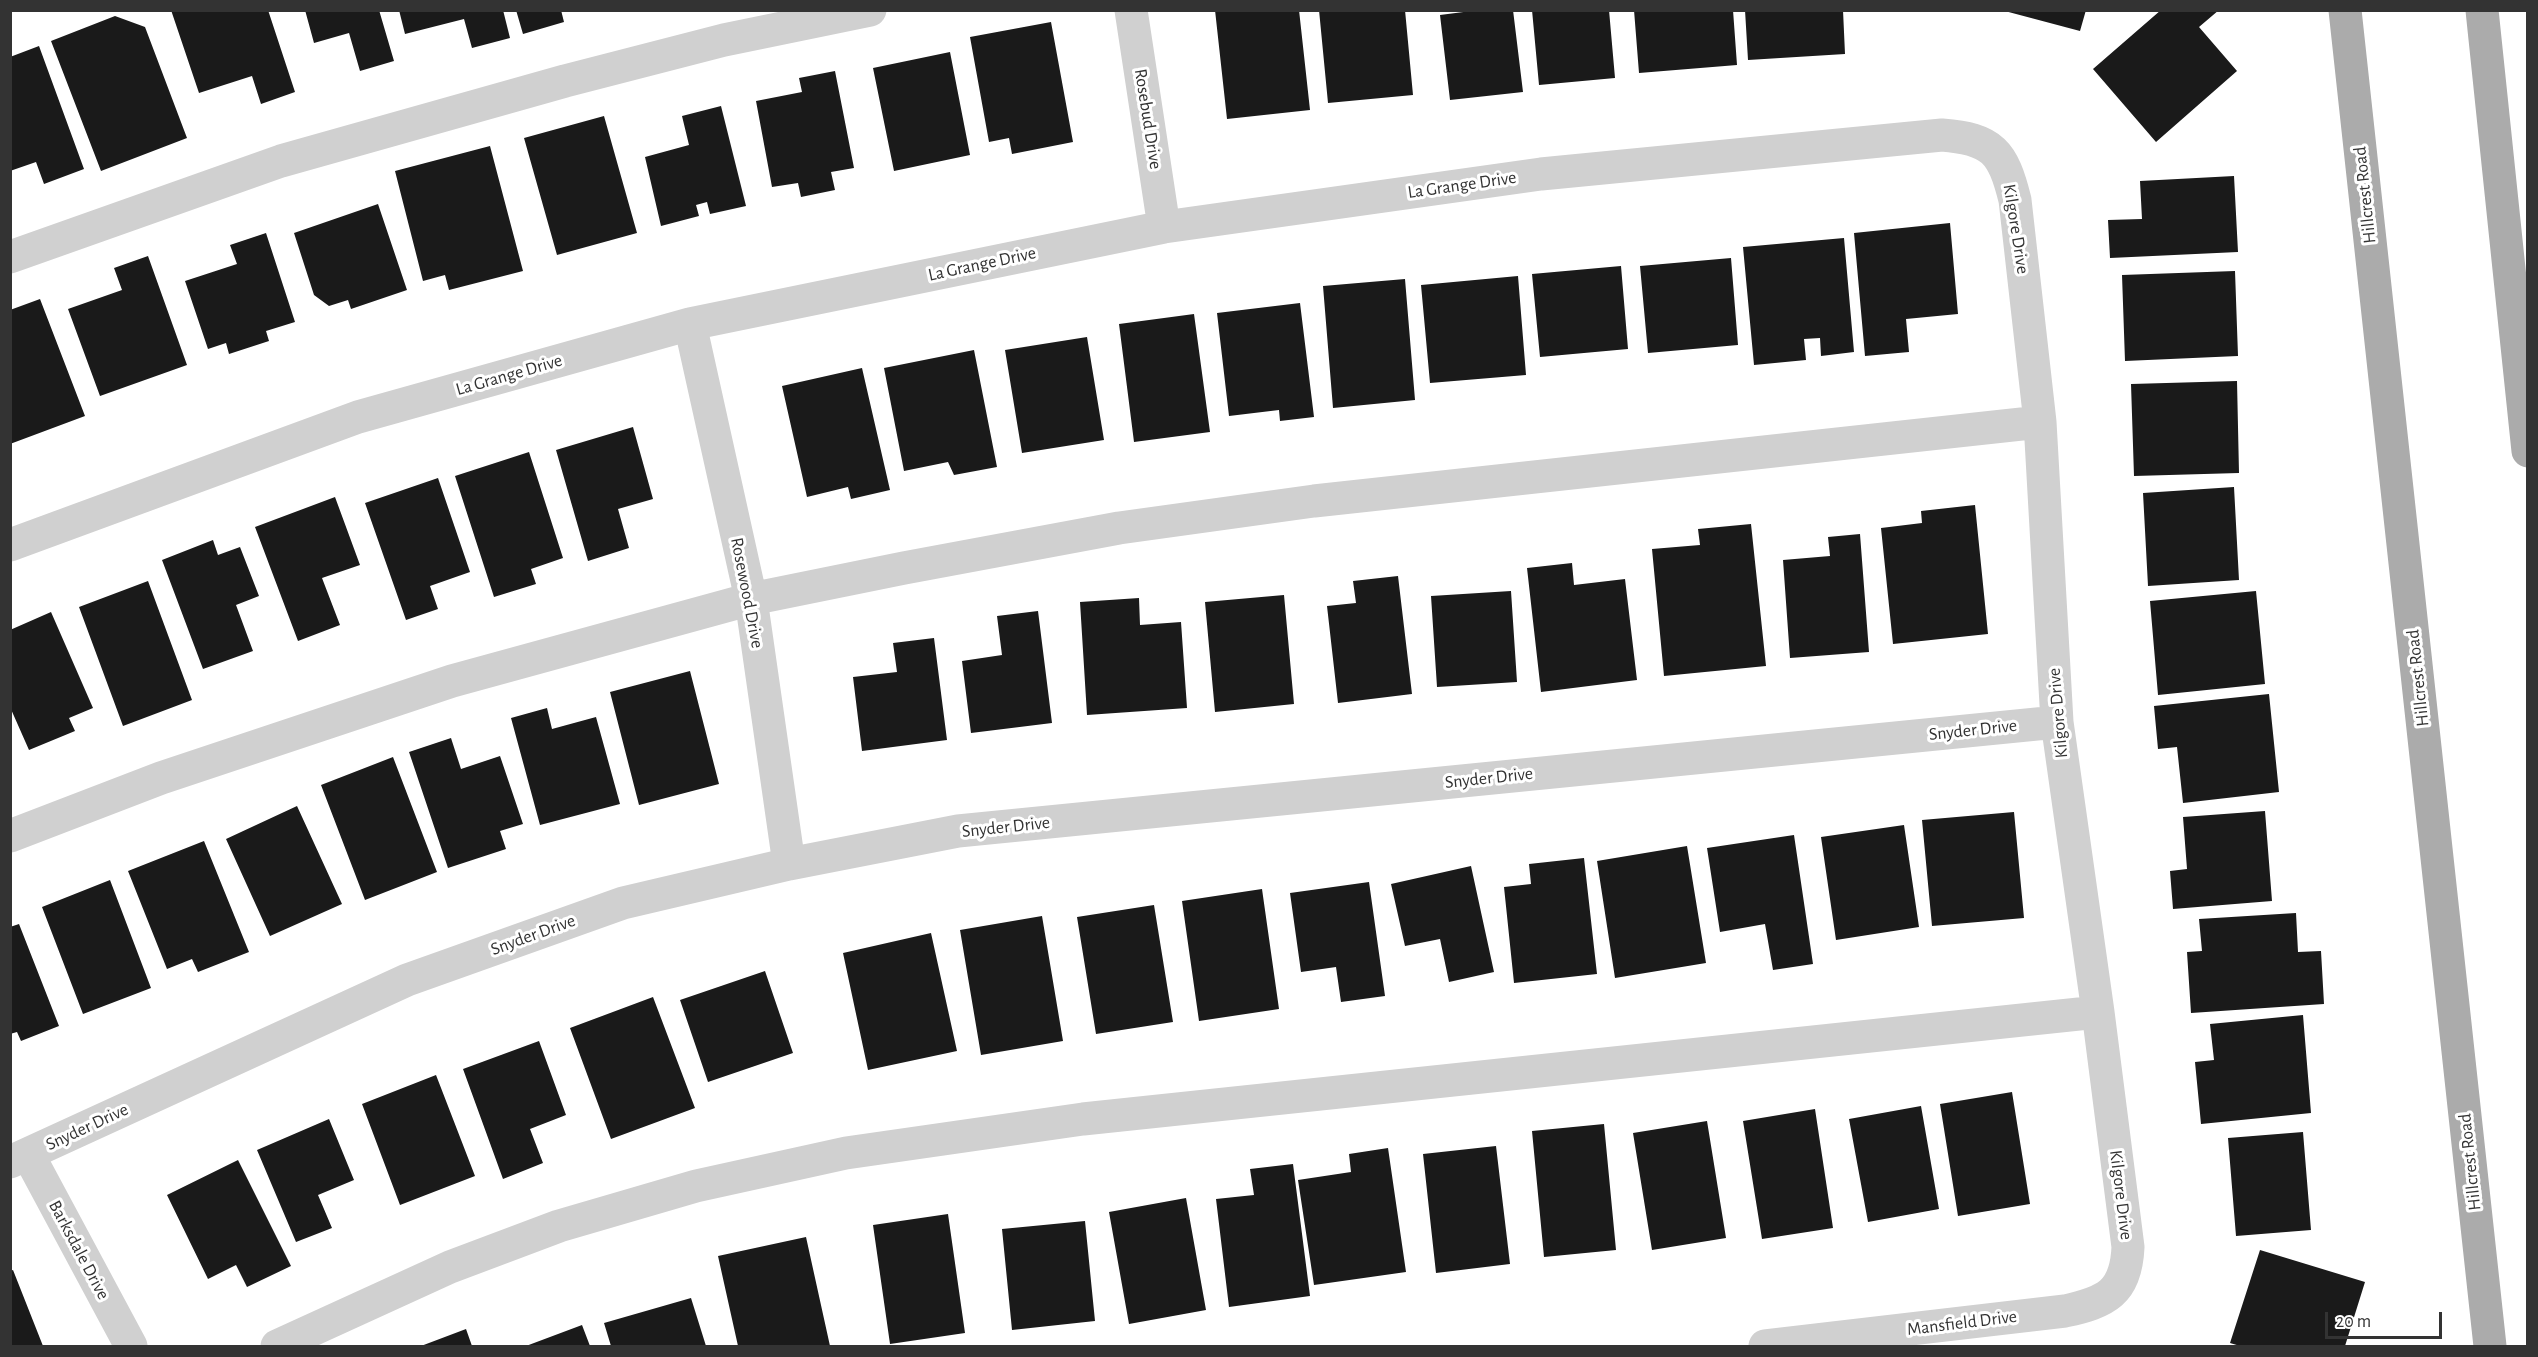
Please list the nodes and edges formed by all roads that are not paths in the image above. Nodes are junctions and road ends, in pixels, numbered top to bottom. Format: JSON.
{"nodes":[{"id":1,"x":870,"y":10,"type":"edge"},
{"id":2,"x":1131,"y":10,"type":"edge"},
{"id":3,"x":2345,"y":10,"type":"edge"},
{"id":4,"x":2482,"y":10,"type":"edge"},
{"id":5,"x":1985,"y":143,"type":"joint"},
{"id":6,"x":1164,"y":227,"type":"junction"},
{"id":7,"x":10,"y":257,"type":"edge"},
{"id":8,"x":690,"y":324,"type":"junction"},
{"id":9,"x":2040,"y":422,"type":"junction"},
{"id":10,"x":2528,"y":451,"type":"edge"},
{"id":11,"x":10,"y":545,"type":"edge"},
{"id":12,"x":751,"y":599,"type":"junction"},
{"id":13,"x":2057,"y":722,"type":"junction"},
{"id":14,"x":10,"y":836,"type":"edge"},
{"id":15,"x":789,"y":864,"type":"junction"},
{"id":16,"x":2098,"y":1012,"type":"junction"},
{"id":17,"x":19,"y":1158,"type":"edge"},
{"id":18,"x":2119,"y":1288,"type":"joint"},
{"id":19,"x":131,"y":1347,"type":"edge"},
{"id":20,"x":277,"y":1347,"type":"edge"},
{"id":21,"x":1765,"y":1347,"type":"edge"},
{"id":22,"x":2490,"y":1347,"type":"edge"}],
"edges":[{"from":1,"to":7,"type":"street"},
{"from":2,"to":6,"type":"street","name":"Rosebud Drive"},
{"from":3,"to":22,"type":"main road","name":"Hillcrest Road"},
{"from":4,"to":10,"type":"main road"},
{"from":5,"to":6,"type":"street","name":"La Grange Drive"},
{"from":5,"to":9,"type":"street","name":"Kilgore Drive"},
{"from":6,"to":8,"type":"street","name":"La Grange Drive"},
{"from":8,"to":11,"type":"street","name":"La Grange Drive"},
{"from":8,"to":12,"type":"street","name":"Rosewood Drive"},
{"from":9,"to":12,"type":"street"},
{"from":9,"to":13,"type":"street","name":"Kilgore Drive"},
{"from":12,"to":14,"type":"street"},
{"from":12,"to":15,"type":"street","name":"Rosewood Drive"},
{"from":13,"to":15,"type":"street","name":"Snyder Drive"},
{"from":13,"to":16,"type":"street","name":"Kilgore Drive"},
{"from":15,"to":17,"type":"street","name":"Snyder Drive"},
{"from":16,"to":18,"type":"street","name":"Kilgore Drive"},
{"from":16,"to":20,"type":"street"},
{"from":17,"to":19,"type":"street","name":"Barksdale Drive"},
{"from":18,"to":21,"type":"street","name":"Mansfield Drive"}]}
